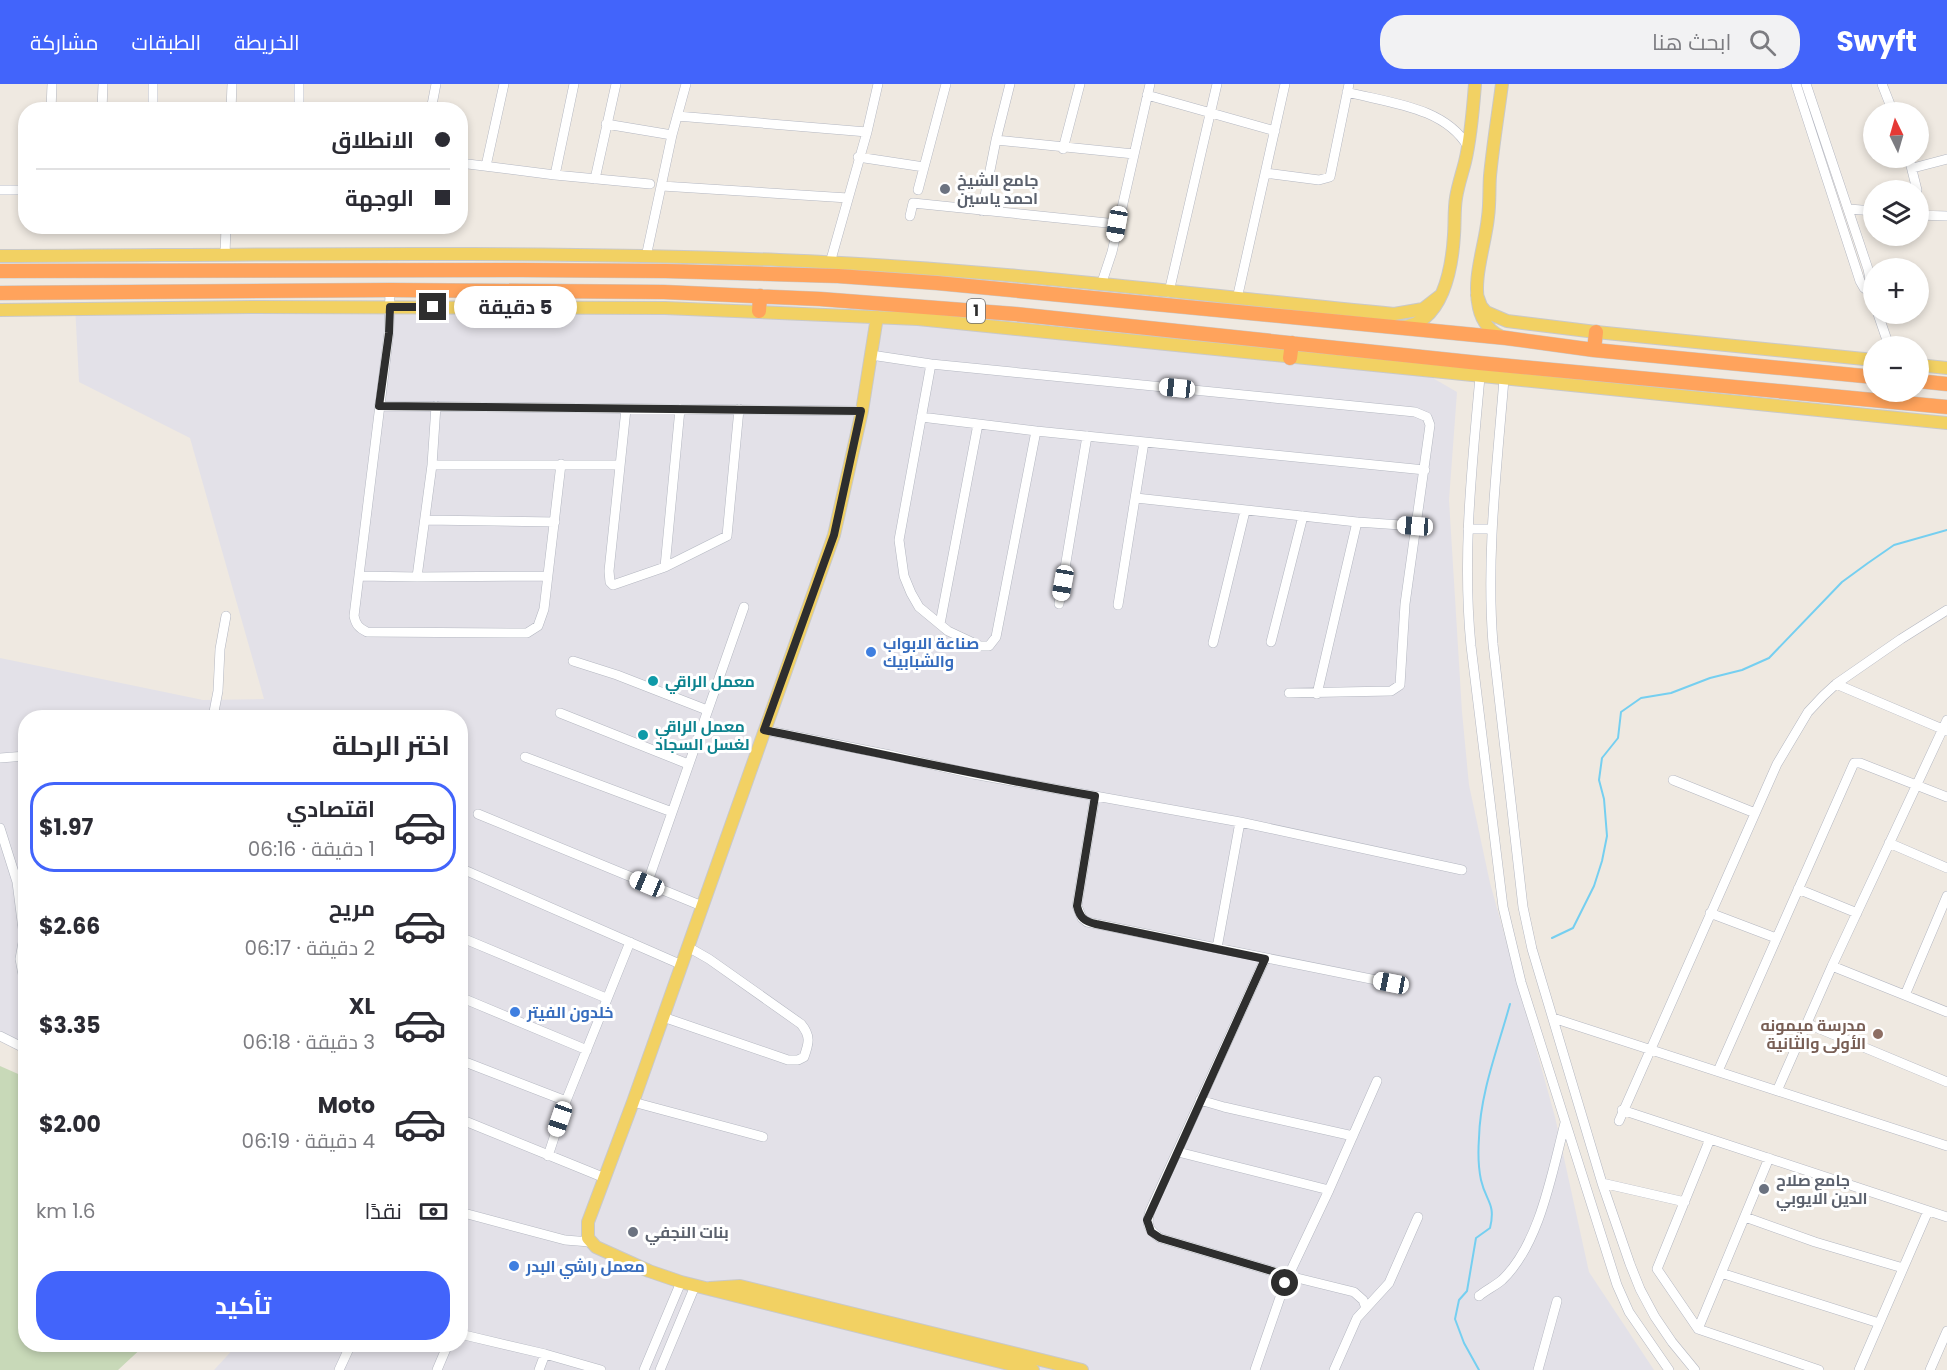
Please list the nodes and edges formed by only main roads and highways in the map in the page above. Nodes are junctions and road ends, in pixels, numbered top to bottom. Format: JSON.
{"nodes":[{"id":1,"x":1475,"y":84,"type":"edge"},
{"id":2,"x":1502,"y":84,"type":"edge"},
{"id":3,"x":429,"y":255,"type":"junction"},
{"id":4,"x":0,"y":256,"type":"edge"},
{"id":5,"x":522,"y":263,"type":"junction"},
{"id":6,"x":779,"y":267,"type":"junction"},
{"id":7,"x":0,"y":271,"type":"edge"},
{"id":8,"x":429,"y":271,"type":"junction"},
{"id":9,"x":666,"y":271,"type":"junction"},
{"id":10,"x":938,"y":277,"type":"junction"},
{"id":11,"x":664,"y":292,"type":"junction"},
{"id":12,"x":0,"y":293,"type":"edge"},
{"id":13,"x":1441,"y":295,"type":"junction"},
{"id":14,"x":1477,"y":295,"type":"junction"},
{"id":15,"x":760,"y":296,"type":"junction"},
{"id":16,"x":866,"y":302,"type":"junction"},
{"id":17,"x":0,"y":310,"type":"edge"},
{"id":18,"x":759,"y":311,"type":"junction"},
{"id":19,"x":1302,"y":311,"type":"junction"},
{"id":20,"x":871,"y":317,"type":"junction"},
{"id":21,"x":1399,"y":328,"type":"junction"},
{"id":22,"x":1596,"y":332,"type":"junction"},
{"id":23,"x":1506,"y":338,"type":"junction"},
{"id":24,"x":1292,"y":343,"type":"junction"},
{"id":25,"x":1594,"y":350,"type":"junction"},
{"id":26,"x":1290,"y":358,"type":"junction"},
{"id":27,"x":1863,"y":359,"type":"edge"},
{"id":28,"x":1929,"y":366,"type":"edge"},
{"id":29,"x":1947,"y":368,"type":"edge"},
{"id":30,"x":1625,"y":376,"type":"junction"},
{"id":31,"x":1863,"y":376,"type":"edge"},
{"id":32,"x":1929,"y":382,"type":"edge"},
{"id":33,"x":1947,"y":384,"type":"edge"},
{"id":34,"x":1623,"y":392,"type":"junction"},
{"id":35,"x":1947,"y":407,"type":"edge"},
{"id":36,"x":1947,"y":423,"type":"edge"},
{"id":37,"x":701,"y":1287,"type":"junction"},
{"id":38,"x":1033,"y":1370,"type":"edge"},
{"id":39,"x":1082,"y":1370,"type":"edge"}],
"edges":[{"from":1,"to":13,"type":"main road"},
{"from":2,"to":14,"type":"main road"},
{"from":3,"to":4,"type":"main road"},
{"from":3,"to":5,"type":"main road"},
{"from":3,"to":8,"type":"highway"},
{"from":5,"to":6,"type":"main road"},
{"from":5,"to":8,"type":"highway","number":"1"},
{"from":5,"to":9,"type":"highway","number":"1"},
{"from":6,"to":9,"type":"highway","number":"1"},
{"from":6,"to":10,"type":"highway","number":"1"},
{"from":6,"to":10,"type":"main road"},
{"from":7,"to":8,"type":"highway","number":"1"},
{"from":9,"to":11,"type":"highway"},
{"from":10,"to":19,"type":"highway","number":"1"},
{"from":10,"to":19,"type":"main road"},
{"from":11,"to":12,"type":"highway","number":"1"},
{"from":11,"to":15,"type":"highway","number":"1"},
{"from":13,"to":19,"type":"main road"},
{"from":13,"to":21,"type":"main road"},
{"from":14,"to":22,"type":"main road"},
{"from":14,"to":23,"type":"main road"},
{"from":15,"to":16,"type":"highway","number":"1"},
{"from":15,"to":18,"type":"highway"},
{"from":16,"to":20,"type":"highway"},
{"from":16,"to":24,"type":"highway","number":"1"},
{"from":17,"to":18,"type":"main road"},
{"from":18,"to":20,"type":"main road"},
{"from":19,"to":21,"type":"highway","number":"1"},
{"from":20,"to":26,"type":"main road"},
{"from":20,"to":37,"type":"main road"},
{"from":21,"to":23,"type":"highway","number":"1"},
{"from":22,"to":25,"type":"highway"},
{"from":22,"to":27,"type":"main road"},
{"from":23,"to":25,"type":"highway","number":"1"},
{"from":24,"to":26,"type":"highway"},
{"from":24,"to":30,"type":"highway","number":"1"},
{"from":25,"to":31,"type":"highway","number":"1"},
{"from":26,"to":34,"type":"main road"},
{"from":28,"to":29,"type":"main road"},
{"from":30,"to":34,"type":"highway"},
{"from":30,"to":35,"type":"highway","number":"1"},
{"from":32,"to":33,"type":"highway"},
{"from":34,"to":36,"type":"main road"},
{"from":37,"to":38,"type":"main road"},
{"from":37,"to":39,"type":"main road"}]}
